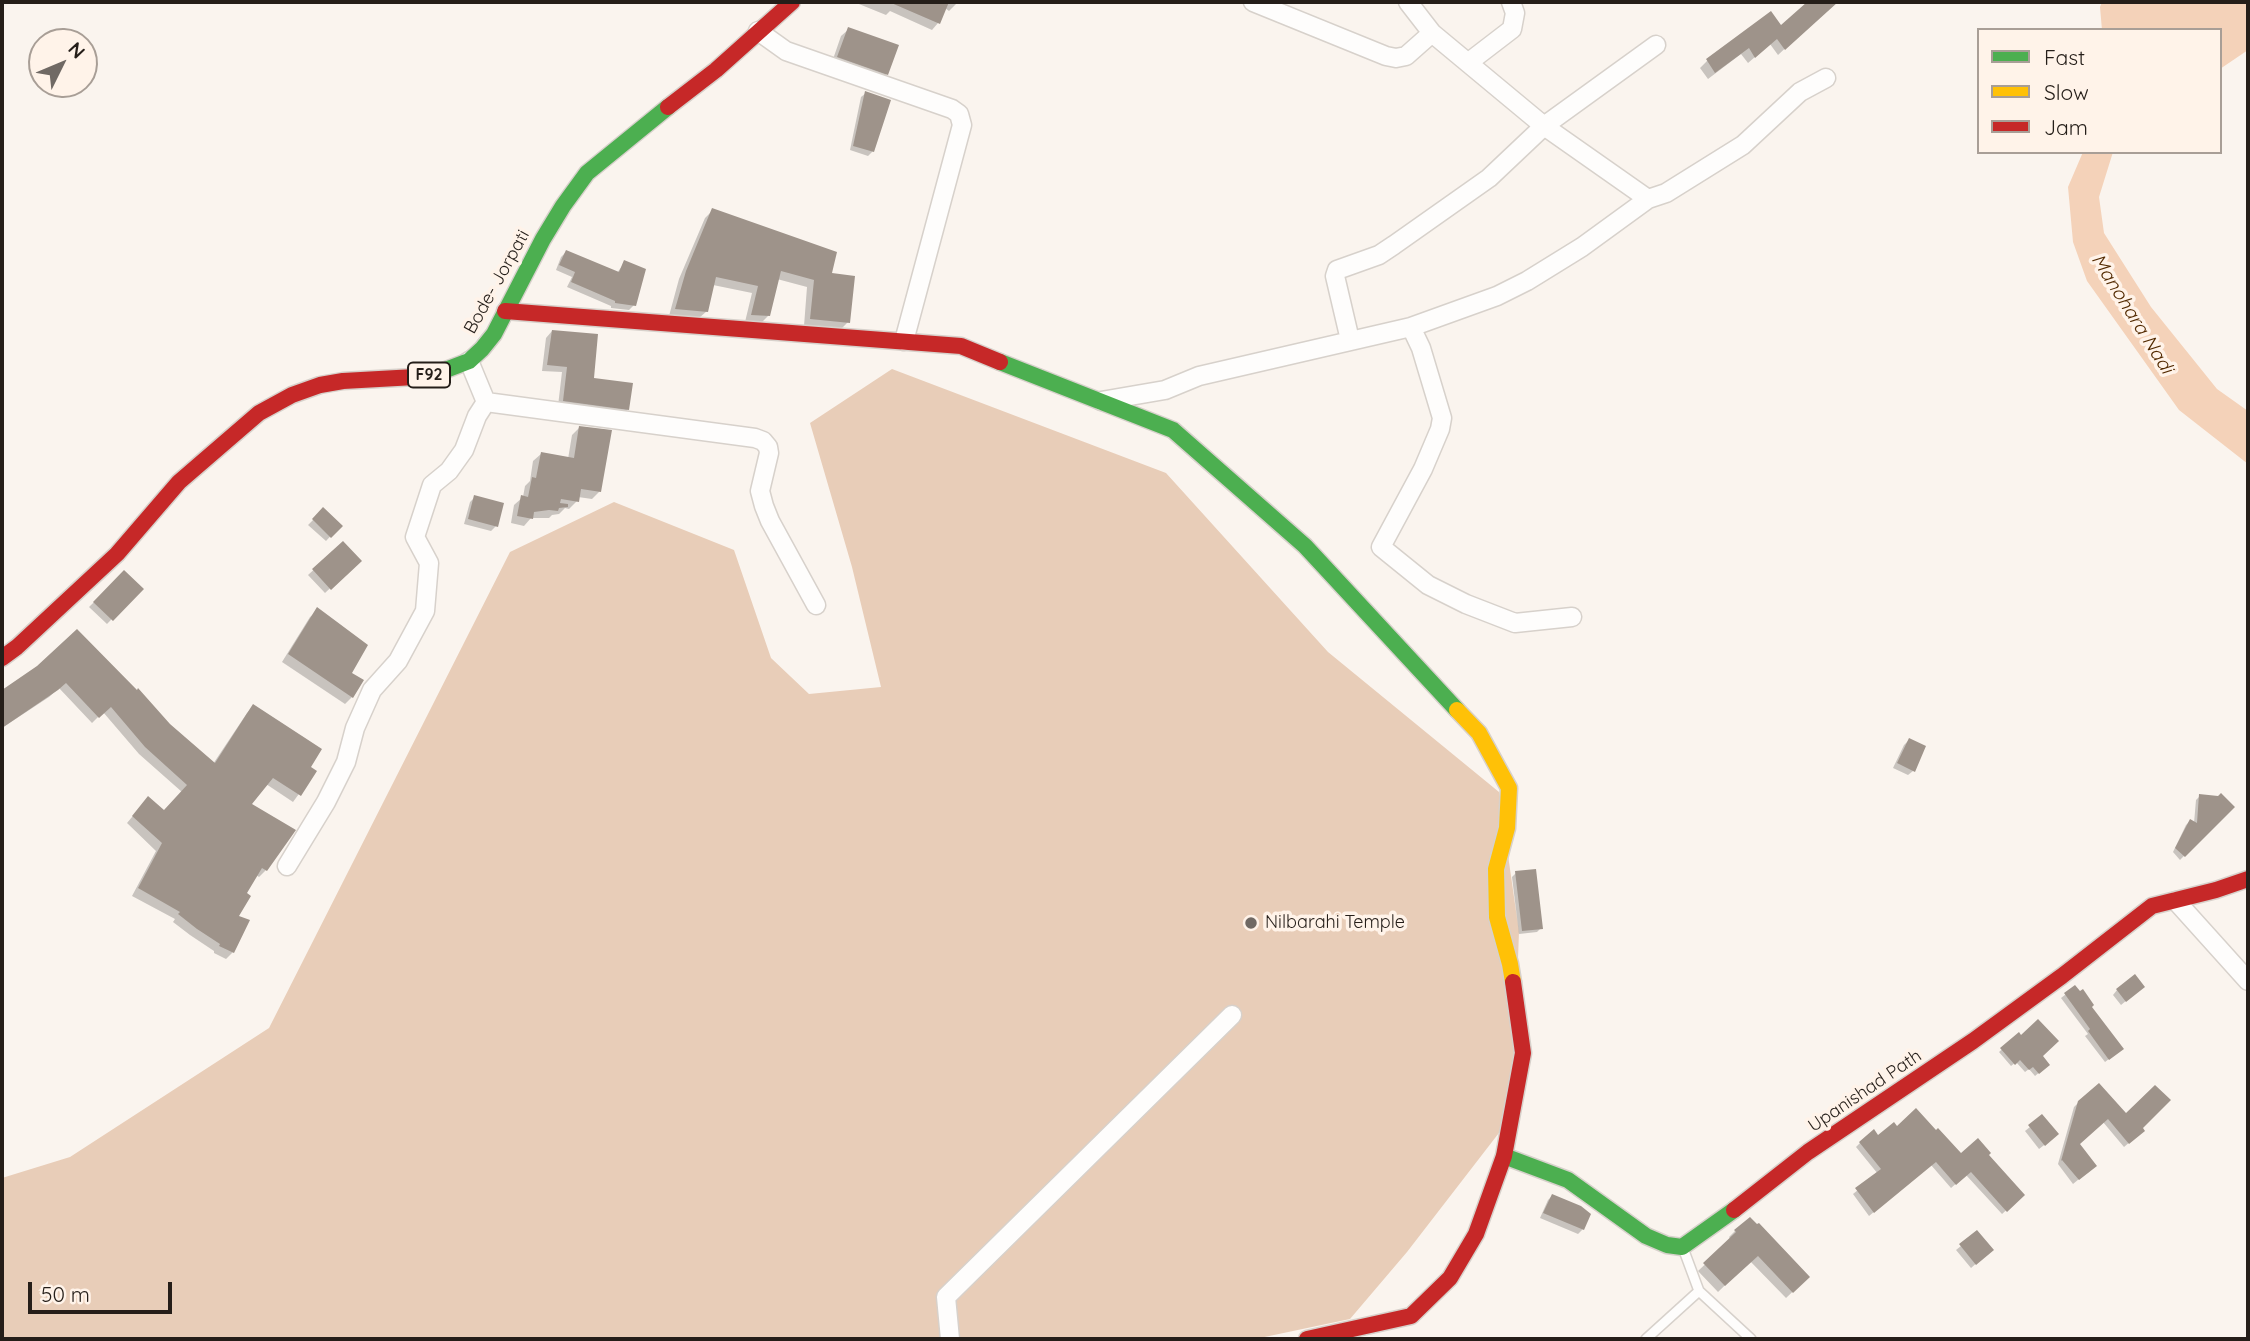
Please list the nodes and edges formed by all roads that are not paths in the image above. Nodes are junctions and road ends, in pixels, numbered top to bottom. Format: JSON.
{"nodes":[{"id":1,"x":792,"y":2,"type":"edge"},
{"id":2,"x":1253,"y":2,"type":"edge"},
{"id":3,"x":1408,"y":2,"type":"edge"},
{"id":4,"x":1510,"y":2,"type":"edge"},
{"id":5,"x":758,"y":31,"type":"junction"},
{"id":6,"x":1433,"y":33,"type":"junction"},
{"id":7,"x":1656,"y":45,"type":"dead end"},
{"id":8,"x":1469,"y":62,"type":"junction"},
{"id":9,"x":1826,"y":78,"type":"dead end"},
{"id":10,"x":1544,"y":126,"type":"junction"},
{"id":11,"x":1648,"y":199,"type":"junction"},
{"id":12,"x":505,"y":311,"type":"junction"},
{"id":13,"x":1411,"y":327,"type":"junction"},
{"id":14,"x":904,"y":341,"type":"junction"},
{"id":15,"x":1349,"y":341,"type":"junction"},
{"id":16,"x":469,"y":361,"type":"junction"},
{"id":17,"x":1101,"y":401,"type":"junction"},
{"id":18,"x":486,"y":402,"type":"junction"},
{"id":19,"x":816,"y":605,"type":"dead end"},
{"id":20,"x":1572,"y":617,"type":"dead end"},
{"id":21,"x":2,"y":658,"type":"edge"},
{"id":22,"x":287,"y":866,"type":"dead end"},
{"id":23,"x":2248,"y":879,"type":"edge"},
{"id":24,"x":2176,"y":901,"type":"junction"},
{"id":25,"x":2248,"y":981,"type":"edge"},
{"id":26,"x":1232,"y":1015,"type":"dead end"},
{"id":27,"x":1504,"y":1156,"type":"junction"},
{"id":28,"x":1682,"y":1247,"type":"junction"},
{"id":29,"x":1699,"y":1291,"type":"junction"},
{"id":30,"x":950,"y":1339,"type":"edge"},
{"id":31,"x":1307,"y":1339,"type":"edge"},
{"id":32,"x":1646,"y":1339,"type":"edge"},
{"id":33,"x":1751,"y":1339,"type":"edge"}],
"edges":[{"from":1,"to":5,"type":"main road","name":"Bode- Jorpati","number":"F92"},
{"from":2,"to":6,"type":"street"},
{"from":3,"to":6,"type":"street"},
{"from":4,"to":8,"type":"street"},
{"from":5,"to":12,"type":"main road","name":"Bode- Jorpati","number":"F92"},
{"from":5,"to":14,"type":"street"},
{"from":6,"to":8,"type":"street"},
{"from":7,"to":10,"type":"street"},
{"from":8,"to":10,"type":"street"},
{"from":9,"to":11,"type":"street"},
{"from":10,"to":11,"type":"street"},
{"from":10,"to":15,"type":"street"},
{"from":11,"to":13,"type":"street"},
{"from":12,"to":14,"type":"main road"},
{"from":12,"to":16,"type":"main road","name":"Bode- Jorpati","number":"F92"},
{"from":13,"to":15,"type":"street"},
{"from":13,"to":20,"type":"street"},
{"from":14,"to":17,"type":"main road"},
{"from":15,"to":17,"type":"street"},
{"from":16,"to":18,"type":"street"},
{"from":16,"to":21,"type":"main road","name":"Bode- Jorpati","number":"F92"},
{"from":17,"to":27,"type":"main road"},
{"from":18,"to":19,"type":"street"},
{"from":18,"to":22,"type":"street"},
{"from":23,"to":24,"type":"main road","name":"Upanishad Path"},
{"from":24,"to":25,"type":"street"},
{"from":24,"to":28,"type":"main road","name":"Upanishad Path"},
{"from":26,"to":30,"type":"street"},
{"from":27,"to":28,"type":"main road"},
{"from":27,"to":31,"type":"main road"},
{"from":28,"to":29,"type":"lane"},
{"from":29,"to":32,"type":"lane"},
{"from":29,"to":33,"type":"lane"}]}
